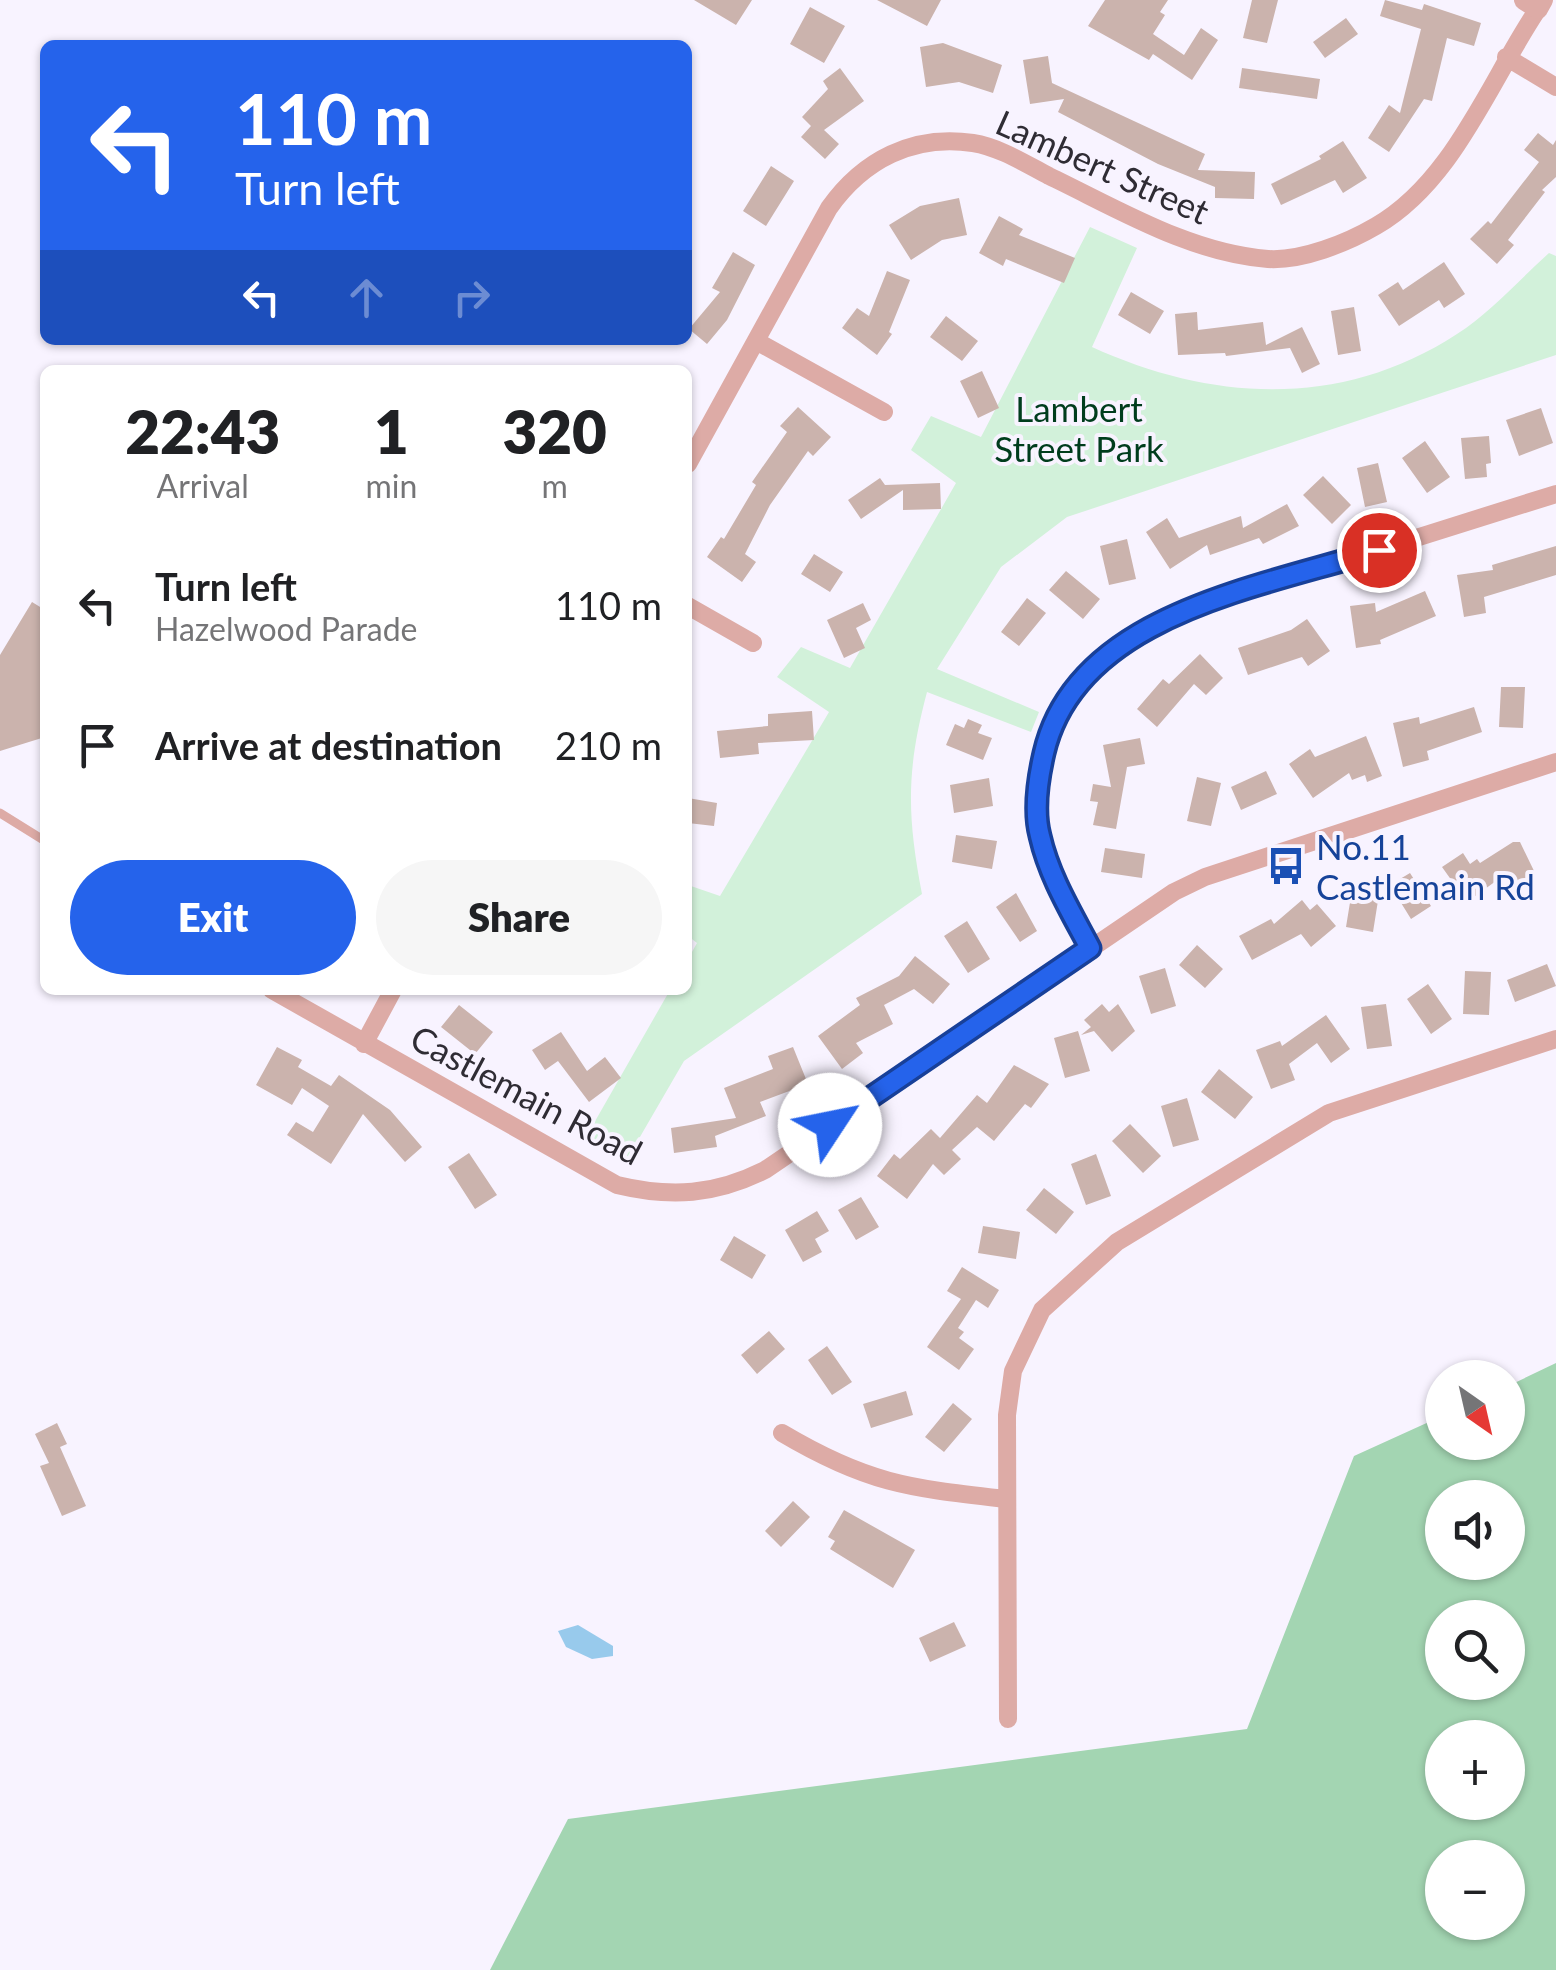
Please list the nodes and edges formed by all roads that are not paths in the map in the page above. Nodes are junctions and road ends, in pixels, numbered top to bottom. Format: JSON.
{"nodes":[{"id":1,"x":1535,"y":3,"type":"edge"},
{"id":2,"x":1506,"y":57,"type":"junction"},
{"id":3,"x":1556,"y":88,"type":"edge"},
{"id":4,"x":756,"y":342,"type":"junction"},
{"id":5,"x":884,"y":412,"type":"dead end"},
{"id":6,"x":692,"y":457,"type":"edge"},
{"id":7,"x":1556,"y":494,"type":"edge"},
{"id":8,"x":692,"y":608,"type":"edge"},
{"id":9,"x":753,"y":643,"type":"dead end"},
{"id":10,"x":1556,"y":762,"type":"edge"},
{"id":11,"x":0,"y":813,"type":"edge"},
{"id":12,"x":40,"y":838,"type":"edge"},
{"id":13,"x":1090,"y":948,"type":"junction"},
{"id":14,"x":281,"y":995,"type":"edge"},
{"id":15,"x":390,"y":995,"type":"edge"},
{"id":16,"x":1556,"y":1039,"type":"edge"},
{"id":17,"x":364,"y":1044,"type":"junction"},
{"id":18,"x":782,"y":1433,"type":"dead end"},
{"id":19,"x":1006,"y":1499,"type":"junction"},
{"id":20,"x":1008,"y":1718,"type":"dead end"}],
"edges":[{"from":1,"to":2,"type":"street","name":"Lambert Street"},
{"from":2,"to":3,"type":"street"},
{"from":2,"to":4,"type":"street","name":"Lambert Street"},
{"from":4,"to":5,"type":"street"},
{"from":4,"to":6,"type":"street","name":"Lambert Street"},
{"from":7,"to":13,"type":"street"},
{"from":8,"to":9,"type":"street"},
{"from":10,"to":13,"type":"street","name":"Castlemain Road"},
{"from":11,"to":12,"type":"lane"},
{"from":13,"to":17,"type":"street","name":"Castlemain Road"},
{"from":14,"to":17,"type":"street","name":"Castlemain Road"},
{"from":15,"to":17,"type":"street"},
{"from":16,"to":19,"type":"street"},
{"from":18,"to":19,"type":"street"},
{"from":19,"to":20,"type":"street"}]}
